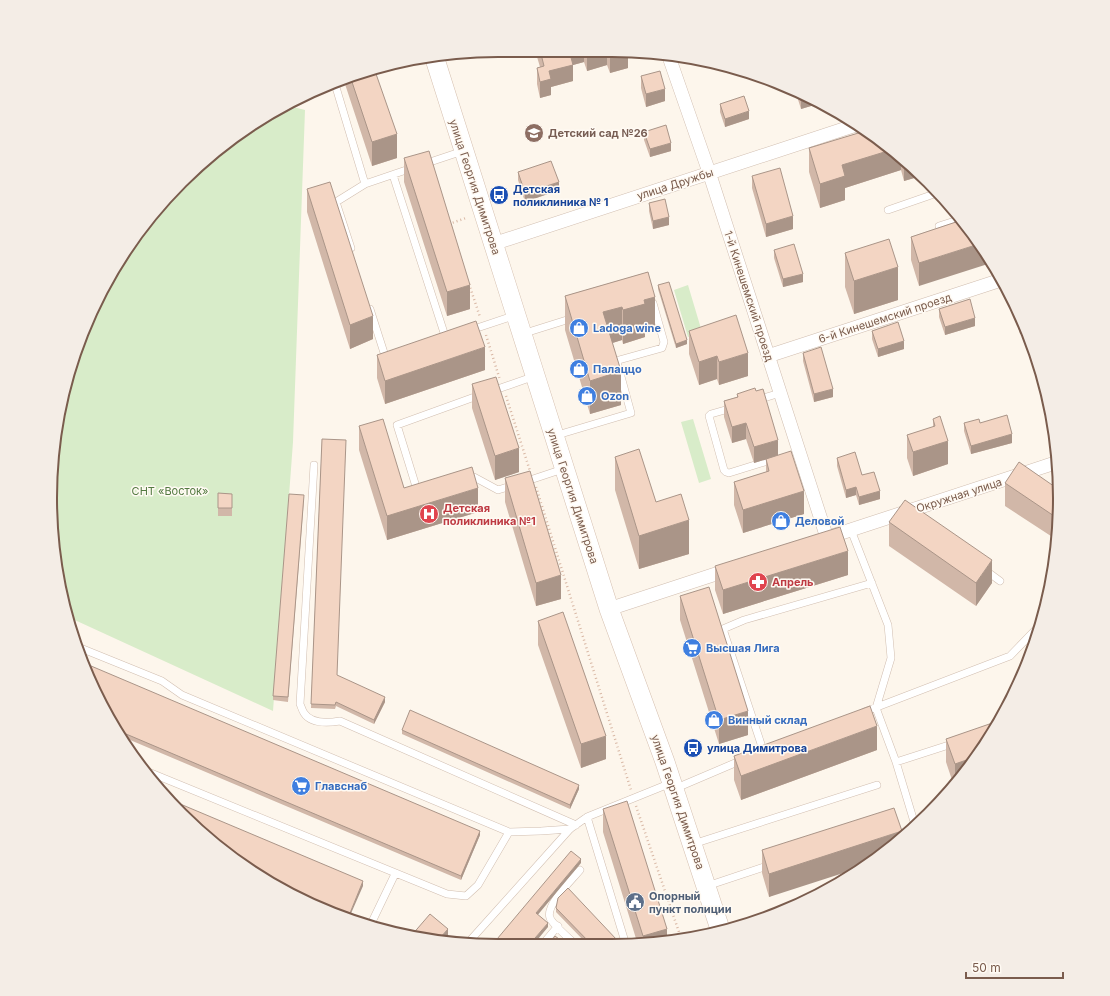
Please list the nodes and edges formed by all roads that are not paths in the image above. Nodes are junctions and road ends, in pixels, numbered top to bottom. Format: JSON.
{"nodes":[{"id":1,"x":670,"y":61,"type":"edge"},
{"id":2,"x":436,"y":62,"type":"edge"},
{"id":3,"x":336,"y":88,"type":"edge"},
{"id":4,"x":847,"y":125,"type":"edge"},
{"id":5,"x":464,"y":151,"type":"junction"},
{"id":6,"x":709,"y":172,"type":"junction"},
{"id":7,"x":393,"y":175,"type":"junction"},
{"id":8,"x":365,"y":184,"type":"junction"},
{"id":9,"x":932,"y":195,"type":"edge"},
{"id":10,"x":888,"y":210,"type":"dead end"},
{"id":11,"x":955,"y":221,"type":"edge"},
{"id":12,"x":939,"y":226,"type":"edge"},
{"id":13,"x":494,"y":244,"type":"junction"},
{"id":14,"x":353,"y":254,"type":"edge"},
{"id":15,"x":996,"y":282,"type":"edge"},
{"id":16,"x":650,"y":297,"type":"edge"},
{"id":17,"x":367,"y":299,"type":"edge"},
{"id":18,"x":516,"y":315,"type":"junction"},
{"id":19,"x":582,"y":316,"type":"edge"},
{"id":20,"x":522,"y":334,"type":"junction"},
{"id":21,"x":454,"y":336,"type":"junction"},
{"id":22,"x":439,"y":341,"type":"edge"},
{"id":23,"x":393,"y":356,"type":"edge"},
{"id":24,"x":768,"y":356,"type":"junction"},
{"id":25,"x":535,"y":376,"type":"junction"},
{"id":26,"x":780,"y":393,"type":"junction"},
{"id":27,"x":752,"y":402,"type":"edge"},
{"id":28,"x":738,"y":406,"type":"edge"},
{"id":29,"x":554,"y":436,"type":"junction"},
{"id":30,"x":778,"y":458,"type":"edge"},
{"id":31,"x":1052,"y":464,"type":"edge"},
{"id":32,"x":314,"y":465,"type":"dead end"},
{"id":33,"x":564,"y":468,"type":"junction"},
{"id":34,"x":460,"y":482,"type":"edge"},
{"id":35,"x":426,"y":492,"type":"edge"},
{"id":36,"x":851,"y":530,"type":"junction"},
{"id":37,"x":827,"y":538,"type":"junction"},
{"id":38,"x":812,"y":543,"type":"edge"},
{"id":39,"x":744,"y":565,"type":"edge"},
{"id":40,"x":980,"y":567,"type":"edge"},
{"id":41,"x":1000,"y":581,"type":"dead end"},
{"id":42,"x":872,"y":583,"type":"junction"},
{"id":43,"x":609,"y":609,"type":"junction"},
{"id":44,"x":1032,"y":632,"type":"edge"},
{"id":45,"x":84,"y":649,"type":"edge"},
{"id":46,"x":876,"y":708,"type":"junction"},
{"id":47,"x":855,"y":716,"type":"edge"},
{"id":48,"x":963,"y":741,"type":"edge"},
{"id":49,"x":777,"y":745,"type":"edge"},
{"id":50,"x":756,"y":753,"type":"junction"},
{"id":51,"x":896,"y":762,"type":"junction"},
{"id":52,"x":155,"y":775,"type":"edge"},
{"id":53,"x":877,"y":785,"type":"dead end"},
{"id":54,"x":673,"y":786,"type":"junction"},
{"id":55,"x":588,"y":817,"type":"junction"},
{"id":56,"x":913,"y":820,"type":"edge"},
{"id":57,"x":573,"y":827,"type":"junction"},
{"id":58,"x":509,"y":832,"type":"junction"},
{"id":59,"x":693,"y":844,"type":"junction"},
{"id":60,"x":780,"y":862,"type":"edge"},
{"id":61,"x":580,"y":870,"type":"dead end"},
{"id":62,"x":395,"y":874,"type":"junction"},
{"id":63,"x":707,"y":886,"type":"junction"},
{"id":64,"x":373,"y":921,"type":"edge"},
{"id":65,"x":558,"y":926,"type":"junction"},
{"id":66,"x":719,"y":926,"type":"edge"},
{"id":67,"x":472,"y":938,"type":"edge"},
{"id":68,"x":547,"y":939,"type":"edge"},
{"id":69,"x":570,"y":939,"type":"edge"},
{"id":70,"x":624,"y":939,"type":"edge"}],
"edges":[{"from":1,"to":6,"type":"street","name":"1-й Кинешемский проезд"},
{"from":2,"to":5,"type":"main road","name":"улица Георгия Димитрова"},
{"from":3,"to":8,"type":"lane"},
{"from":4,"to":6,"type":"street","name":"улица Дружбы"},
{"from":5,"to":7,"type":"lane"},
{"from":5,"to":13,"type":"main road","name":"улица Георгия Димитрова"},
{"from":6,"to":13,"type":"street","name":"улица Дружбы"},
{"from":6,"to":24,"type":"street","name":"1-й Кинешемский проезд"},
{"from":7,"to":8,"type":"lane"},
{"from":7,"to":21,"type":"lane"},
{"from":8,"to":14,"type":"lane"},
{"from":9,"to":10,"type":"lane"},
{"from":11,"to":12,"type":"lane"},
{"from":13,"to":18,"type":"main road","name":"улица Георгия Димитрова"},
{"from":15,"to":24,"type":"street","name":"6-й Кинешемский проезд"},
{"from":16,"to":29,"type":"lane"},
{"from":17,"to":23,"type":"lane"},
{"from":18,"to":20,"type":"main road","name":"улица Георгия Димитрова"},
{"from":18,"to":21,"type":"lane"},
{"from":19,"to":20,"type":"lane"},
{"from":20,"to":25,"type":"main road","name":"улица Георгия Димитрова"},
{"from":21,"to":22,"type":"lane"},
{"from":24,"to":26,"type":"street","name":"1-й Кинешемский проезд"},
{"from":25,"to":29,"type":"main road","name":"улица Георгия Димитрова"},
{"from":25,"to":35,"type":"lane"},
{"from":26,"to":27,"type":"lane"},
{"from":26,"to":37,"type":"street","name":"1-й Кинешемский проезд"},
{"from":28,"to":30,"type":"lane"},
{"from":29,"to":33,"type":"main road","name":"улица Георгия Димитрова"},
{"from":31,"to":36,"type":"street","name":"Окружная улица"},
{"from":32,"to":57,"type":"lane"},
{"from":33,"to":34,"type":"lane"},
{"from":33,"to":43,"type":"main road","name":"улица Георгия Димитрова"},
{"from":36,"to":37,"type":"street","name":"Окружная улица"},
{"from":36,"to":42,"type":"lane"},
{"from":37,"to":38,"type":"street","name":"Окружная улица"},
{"from":39,"to":43,"type":"street"},
{"from":40,"to":41,"type":"lane"},
{"from":42,"to":46,"type":"lane"},
{"from":42,"to":50,"type":"lane"},
{"from":43,"to":54,"type":"main road","name":"улица Георгия Димитрова"},
{"from":44,"to":46,"type":"lane"},
{"from":45,"to":58,"type":"lane"},
{"from":46,"to":47,"type":"lane"},
{"from":46,"to":51,"type":"lane"},
{"from":48,"to":51,"type":"lane"},
{"from":49,"to":50,"type":"lane"},
{"from":50,"to":54,"type":"lane"},
{"from":51,"to":56,"type":"lane"},
{"from":52,"to":62,"type":"lane"},
{"from":53,"to":59,"type":"lane"},
{"from":54,"to":55,"type":"lane"},
{"from":54,"to":59,"type":"main road","name":"улица Георгия Димитрова"},
{"from":55,"to":57,"type":"lane"},
{"from":55,"to":70,"type":"lane"},
{"from":57,"to":58,"type":"lane"},
{"from":57,"to":67,"type":"lane"},
{"from":58,"to":62,"type":"lane"},
{"from":59,"to":63,"type":"main road","name":"улица Георгия Димитрова"},
{"from":60,"to":63,"type":"lane"},
{"from":61,"to":65,"type":"lane"},
{"from":62,"to":64,"type":"lane"},
{"from":63,"to":66,"type":"main road","name":"улица Георгия Димитрова"},
{"from":65,"to":68,"type":"lane"},
{"from":65,"to":69,"type":"lane"}]}
